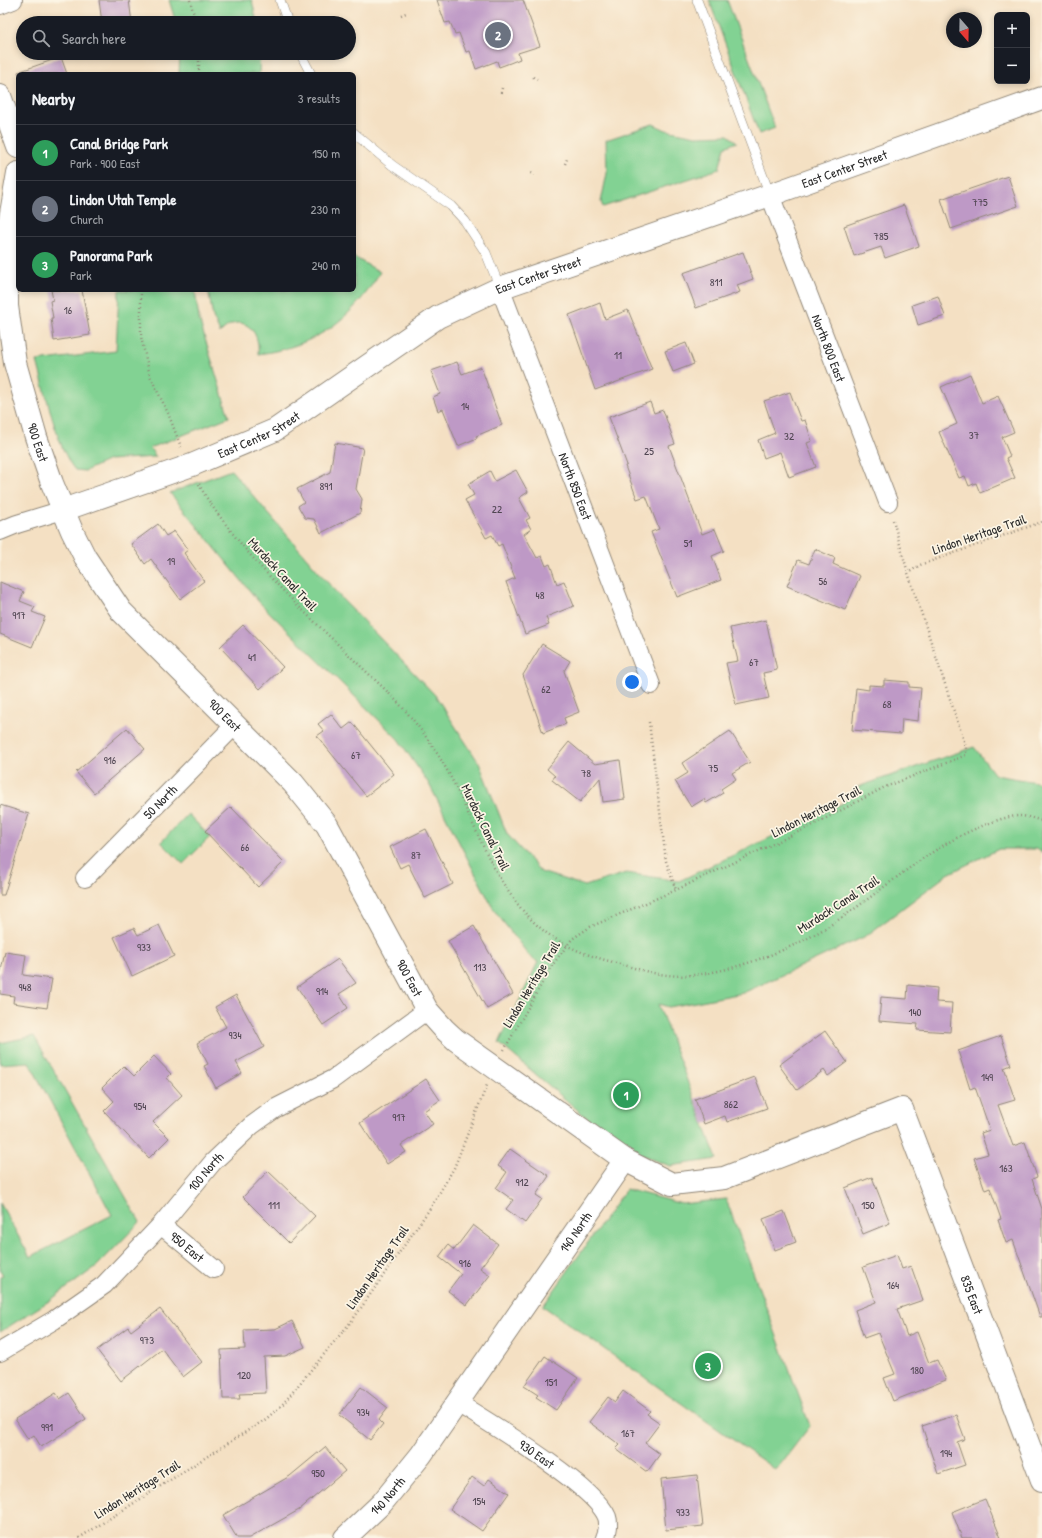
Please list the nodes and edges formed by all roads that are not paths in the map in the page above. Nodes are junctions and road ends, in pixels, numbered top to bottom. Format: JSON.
{"nodes":[{"id":1,"x":13,"y":0,"type":"edge"},
{"id":2,"x":280,"y":0,"type":"edge"},
{"id":3,"x":697,"y":0,"type":"edge"},
{"id":4,"x":0,"y":5,"type":"edge"},
{"id":5,"x":286,"y":16,"type":"edge"},
{"id":6,"x":304,"y":60,"type":"edge"},
{"id":7,"x":310,"y":72,"type":"edge"},
{"id":8,"x":0,"y":96,"type":"edge"},
{"id":9,"x":1042,"y":98,"type":"edge"},
{"id":10,"x":356,"y":135,"type":"edge"},
{"id":11,"x":16,"y":141,"type":"edge"},
{"id":12,"x":16,"y":181,"type":"edge"},
{"id":13,"x":770,"y":195,"type":"junction"},
{"id":14,"x":5,"y":226,"type":"edge"},
{"id":15,"x":500,"y":288,"type":"junction"},
{"id":16,"x":888,"y":502,"type":"road end"},
{"id":17,"x":63,"y":510,"type":"junction"},
{"id":18,"x":0,"y":531,"type":"edge"},
{"id":19,"x":651,"y":685,"type":"dead end"},
{"id":20,"x":235,"y":725,"type":"junction"},
{"id":21,"x":84,"y":878,"type":"dead end"},
{"id":22,"x":427,"y":1010,"type":"junction"},
{"id":23,"x":625,"y":1160,"type":"junction"},
{"id":24,"x":161,"y":1224,"type":"junction"},
{"id":25,"x":214,"y":1268,"type":"dead end"},
{"id":26,"x":0,"y":1352,"type":"edge"},
{"id":27,"x":456,"y":1402,"type":"junction"},
{"id":28,"x":1042,"y":1480,"type":"edge"},
{"id":29,"x":345,"y":1538,"type":"edge"},
{"id":30,"x":605,"y":1538,"type":"edge"}],
"edges":[{"from":1,"to":4,"type":"street"},
{"from":2,"to":5,"type":"lane"},
{"from":3,"to":13,"type":"lane"},
{"from":6,"to":7,"type":"lane"},
{"from":8,"to":11,"type":"street"},
{"from":9,"to":13,"type":"street","name":"East Center Street"},
{"from":10,"to":15,"type":"lane"},
{"from":12,"to":14,"type":"street","name":"900 East"},
{"from":13,"to":15,"type":"street","name":"East Center Street"},
{"from":13,"to":16,"type":"street","name":"North 800 East"},
{"from":14,"to":17,"type":"street","name":"900 East"},
{"from":15,"to":17,"type":"street","name":"East Center Street"},
{"from":15,"to":19,"type":"street","name":"North 850 East"},
{"from":17,"to":18,"type":"street"},
{"from":17,"to":20,"type":"street","name":"900 East"},
{"from":20,"to":21,"type":"street","name":"50 North"},
{"from":20,"to":22,"type":"street","name":"900 East"},
{"from":22,"to":23,"type":"street","name":"900 East"},
{"from":22,"to":24,"type":"street","name":"100 North"},
{"from":23,"to":27,"type":"street","name":"140 North"},
{"from":23,"to":28,"type":"street","name":"835 East"},
{"from":24,"to":25,"type":"street","name":"950 East"},
{"from":24,"to":26,"type":"street","name":"100 North"},
{"from":27,"to":29,"type":"street","name":"140 North"},
{"from":27,"to":30,"type":"street","name":"930 East"}]}
